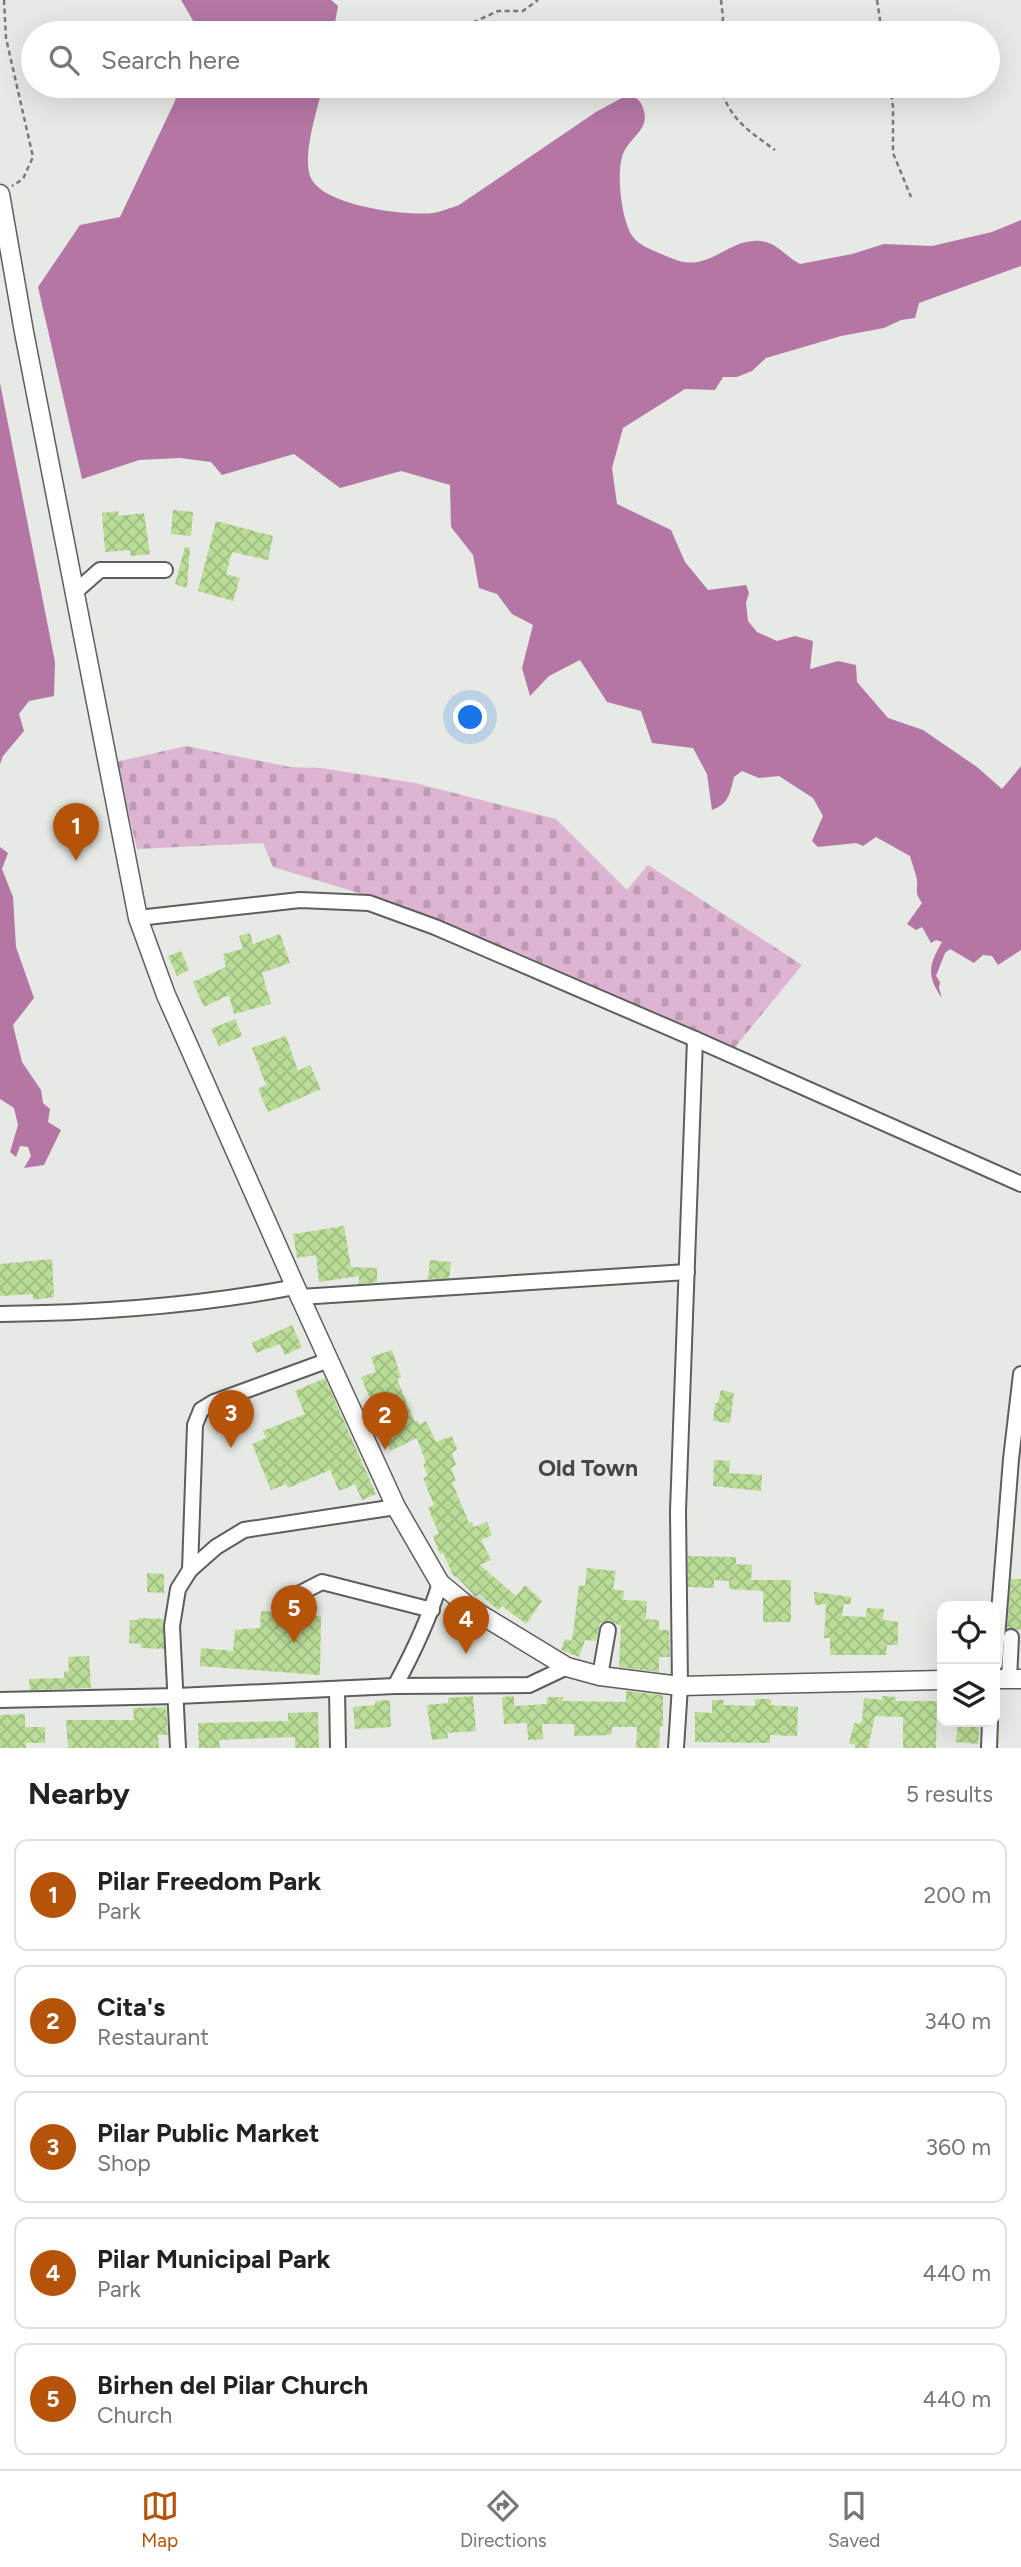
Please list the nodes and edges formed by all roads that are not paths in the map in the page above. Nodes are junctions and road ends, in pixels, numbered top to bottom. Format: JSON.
{"nodes":[{"id":1,"x":0,"y":194,"type":"edge"},
{"id":2,"x":165,"y":570,"type":"dead end"},
{"id":3,"x":75,"y":592,"type":"junction"},
{"id":4,"x":138,"y":918,"type":"junction"},
{"id":5,"x":695,"y":1039,"type":"junction"},
{"id":6,"x":1021,"y":1184,"type":"edge"},
{"id":7,"x":687,"y":1272,"type":"junction"},
{"id":8,"x":298,"y":1292,"type":"junction"},
{"id":9,"x":0,"y":1314,"type":"edge"},
{"id":10,"x":329,"y":1360,"type":"junction"},
{"id":11,"x":1021,"y":1374,"type":"edge"},
{"id":12,"x":397,"y":1507,"type":"junction"},
{"id":13,"x":190,"y":1570,"type":"junction"},
{"id":14,"x":440,"y":1583,"type":"junction"},
{"id":15,"x":1000,"y":1601,"type":"edge"},
{"id":16,"x":283,"y":1602,"type":"dead end"},
{"id":17,"x":432,"y":1610,"type":"junction"},
{"id":18,"x":608,"y":1630,"type":"dead end"},
{"id":19,"x":1012,"y":1637,"type":"dead end"},
{"id":20,"x":567,"y":1667,"type":"junction"},
{"id":21,"x":600,"y":1676,"type":"junction"},
{"id":22,"x":1008,"y":1679,"type":"edge"},
{"id":23,"x":937,"y":1680,"type":"edge"},
{"id":24,"x":395,"y":1686,"type":"junction"},
{"id":25,"x":680,"y":1686,"type":"junction"},
{"id":26,"x":337,"y":1690,"type":"junction"},
{"id":27,"x":177,"y":1696,"type":"junction"},
{"id":28,"x":0,"y":1700,"type":"edge"},
{"id":29,"x":990,"y":1727,"type":"edge"},
{"id":30,"x":178,"y":1748,"type":"edge"},
{"id":31,"x":338,"y":1748,"type":"edge"},
{"id":32,"x":676,"y":1748,"type":"edge"},
{"id":33,"x":989,"y":1748,"type":"edge"}],
"edges":[{"from":1,"to":3,"type":"main road"},
{"from":2,"to":3,"type":"street"},
{"from":3,"to":4,"type":"main road"},
{"from":4,"to":5,"type":"street"},
{"from":4,"to":8,"type":"main road"},
{"from":5,"to":6,"type":"street"},
{"from":5,"to":7,"type":"street"},
{"from":7,"to":8,"type":"street"},
{"from":7,"to":25,"type":"street"},
{"from":8,"to":9,"type":"street"},
{"from":8,"to":10,"type":"main road"},
{"from":10,"to":12,"type":"main road"},
{"from":10,"to":13,"type":"street"},
{"from":11,"to":15,"type":"street"},
{"from":12,"to":13,"type":"street"},
{"from":12,"to":14,"type":"main road"},
{"from":13,"to":27,"type":"street"},
{"from":14,"to":17,"type":"street"},
{"from":14,"to":20,"type":"main road"},
{"from":16,"to":17,"type":"street"},
{"from":17,"to":24,"type":"street"},
{"from":18,"to":21,"type":"street"},
{"from":19,"to":22,"type":"street"},
{"from":20,"to":21,"type":"main road"},
{"from":20,"to":24,"type":"street"},
{"from":21,"to":25,"type":"main road"},
{"from":23,"to":25,"type":"main road"},
{"from":24,"to":26,"type":"street"},
{"from":25,"to":32,"type":"street"},
{"from":26,"to":27,"type":"street"},
{"from":26,"to":31,"type":"street"},
{"from":27,"to":28,"type":"street"},
{"from":27,"to":30,"type":"street"},
{"from":29,"to":33,"type":"street"}]}
